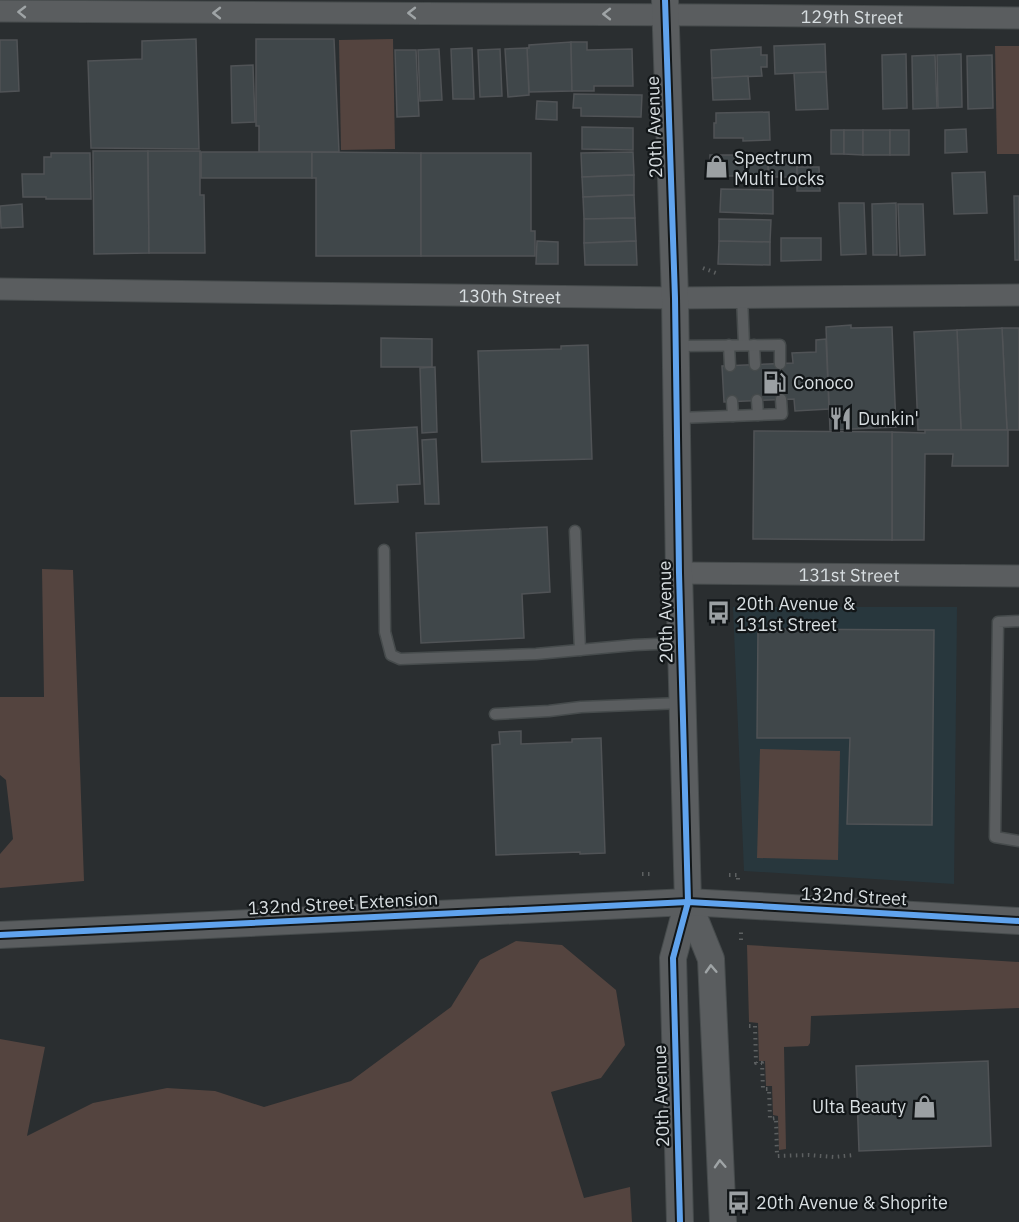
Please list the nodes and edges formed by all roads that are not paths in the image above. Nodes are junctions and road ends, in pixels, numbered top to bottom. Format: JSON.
{"nodes":[{"id":1,"x":665,"y":7,"type":"edge"},
{"id":2,"x":0,"y":11,"type":"edge"},
{"id":3,"x":1019,"y":18,"type":"edge"},
{"id":4,"x":0,"y":289,"type":"edge"},
{"id":5,"x":1019,"y":295,"type":"edge"},
{"id":6,"x":742,"y":297,"type":"junction"},
{"id":7,"x":675,"y":298,"type":"junction"},
{"id":8,"x":729,"y":345,"type":"junction"},
{"id":9,"x":749,"y":345,"type":"junction"},
{"id":10,"x":676,"y":346,"type":"junction"},
{"id":11,"x":780,"y":364,"type":"dead end"},
{"id":12,"x":755,"y":365,"type":"dead end"},
{"id":13,"x":730,"y":366,"type":"dead end"},
{"id":14,"x":782,"y":399,"type":"dead end"},
{"id":15,"x":757,"y":400,"type":"dead end"},
{"id":16,"x":732,"y":401,"type":"dead end"},
{"id":17,"x":758,"y":415,"type":"junction"},
{"id":18,"x":733,"y":416,"type":"junction"},
{"id":19,"x":677,"y":418,"type":"junction"},
{"id":20,"x":575,"y":531,"type":"dead end"},
{"id":21,"x":384,"y":550,"type":"dead end"},
{"id":22,"x":679,"y":573,"type":"junction"},
{"id":23,"x":1019,"y":576,"type":"edge"},
{"id":24,"x":1019,"y":621,"type":"edge"},
{"id":25,"x":681,"y":643,"type":"junction"},
{"id":26,"x":580,"y":650,"type":"junction"},
{"id":27,"x":682,"y":703,"type":"junction"},
{"id":28,"x":495,"y":714,"type":"dead end"},
{"id":29,"x":1019,"y":841,"type":"edge"},
{"id":30,"x":688,"y":902,"type":"junction"},
{"id":31,"x":1019,"y":921,"type":"edge"},
{"id":32,"x":0,"y":934,"type":"edge"},
{"id":33,"x":680,"y":1222,"type":"edge"},
{"id":34,"x":723,"y":1222,"type":"edge"}],
"edges":[{"from":1,"to":2,"type":"street","name":"129th Street","one_way":true},
{"from":1,"to":3,"type":"street","name":"129th Street"},
{"from":1,"to":7,"type":"street","name":"20th Avenue"},
{"from":4,"to":7,"type":"street","name":"130th Street"},
{"from":5,"to":6,"type":"street","name":"130th Street"},
{"from":6,"to":7,"type":"street","name":"130th Street"},
{"from":6,"to":9,"type":"lane"},
{"from":7,"to":10,"type":"street","name":"20th Avenue"},
{"from":8,"to":9,"type":"lane"},
{"from":8,"to":10,"type":"lane"},
{"from":8,"to":13,"type":"lane"},
{"from":9,"to":11,"type":"lane"},
{"from":9,"to":12,"type":"lane"},
{"from":10,"to":19,"type":"street","name":"20th Avenue"},
{"from":14,"to":17,"type":"lane"},
{"from":15,"to":17,"type":"lane"},
{"from":16,"to":18,"type":"lane"},
{"from":17,"to":18,"type":"lane"},
{"from":18,"to":19,"type":"lane"},
{"from":19,"to":22,"type":"street","name":"20th Avenue"},
{"from":20,"to":26,"type":"lane"},
{"from":21,"to":26,"type":"lane"},
{"from":22,"to":23,"type":"street","name":"131st Street"},
{"from":22,"to":25,"type":"street","name":"20th Avenue"},
{"from":24,"to":29,"type":"lane"},
{"from":25,"to":26,"type":"lane"},
{"from":25,"to":27,"type":"street","name":"20th Avenue"},
{"from":27,"to":28,"type":"lane"},
{"from":27,"to":30,"type":"street","name":"20th Avenue"},
{"from":30,"to":31,"type":"street","name":"132nd Street"},
{"from":30,"to":32,"type":"street","name":"132nd Street Extension"},
{"from":30,"to":33,"type":"street","name":"20th Avenue"},
{"from":34,"to":30,"type":"street","name":"20th Avenue","one_way":true}]}
